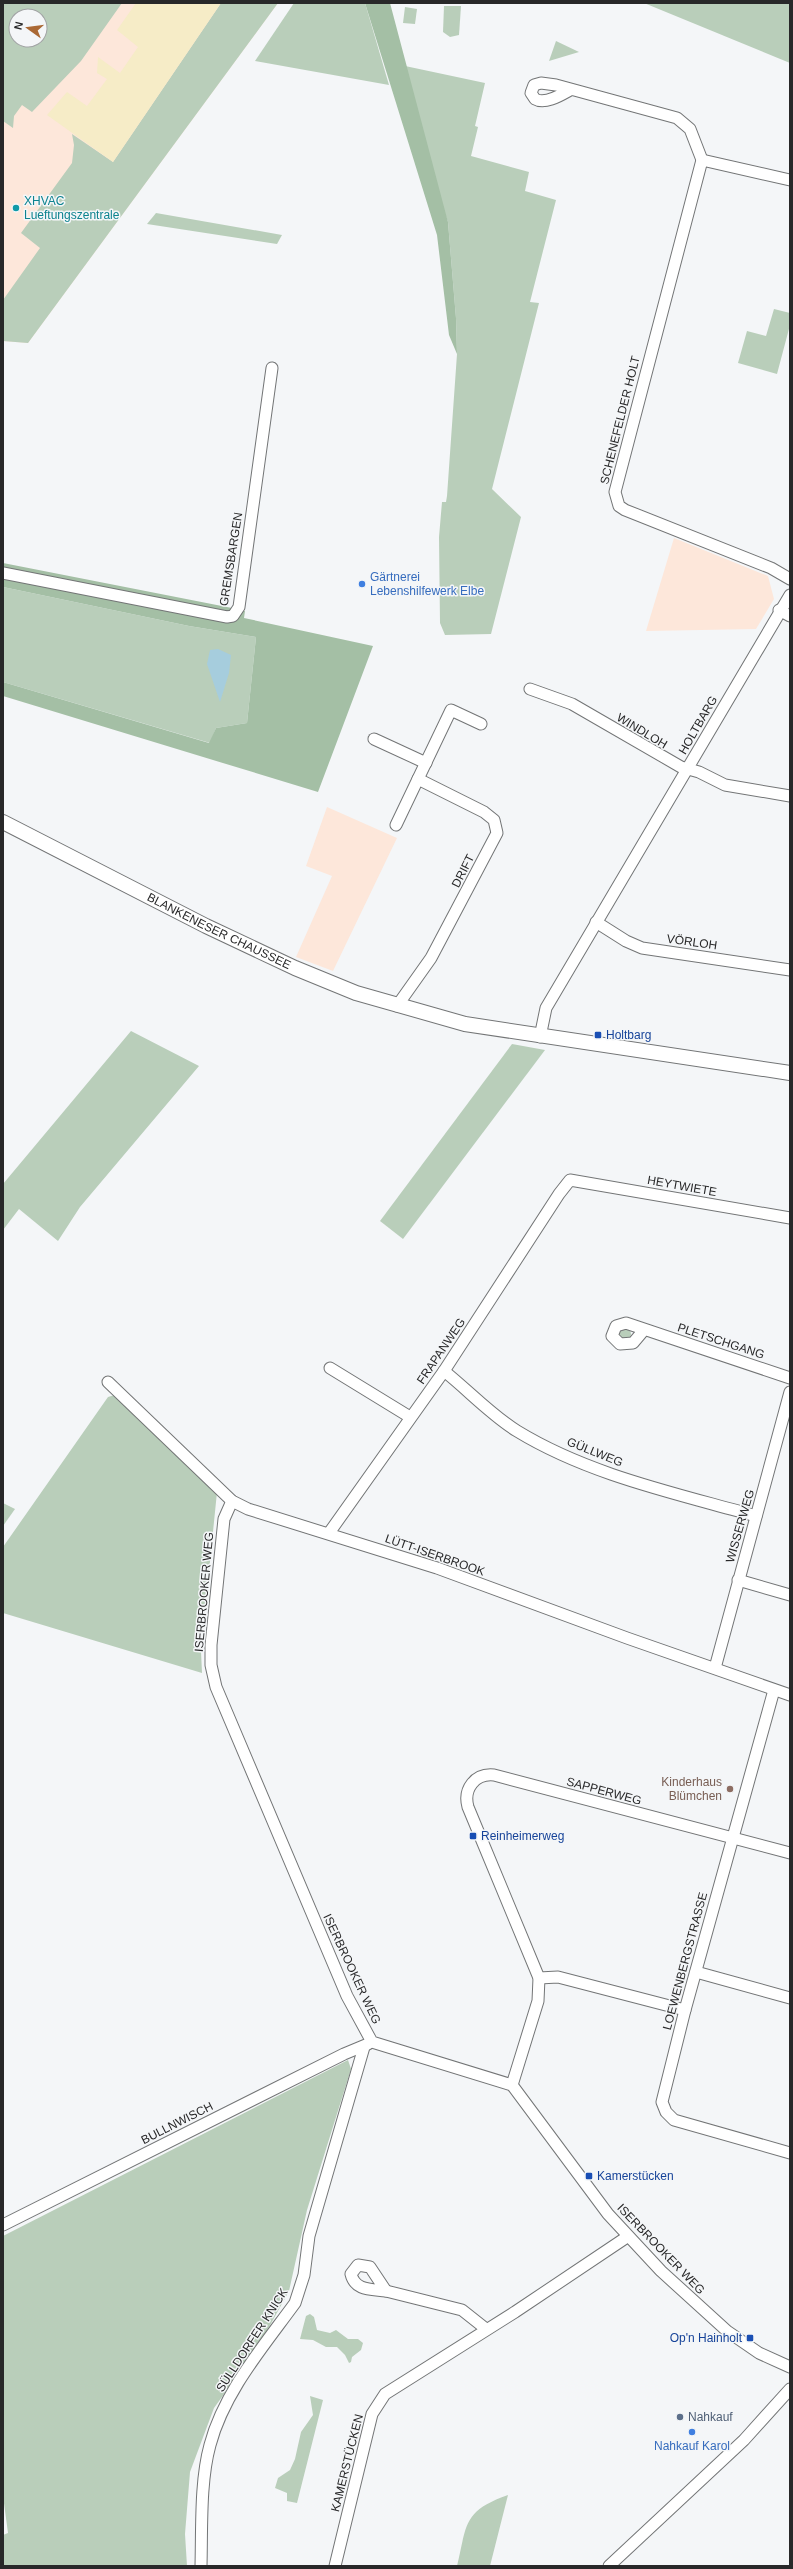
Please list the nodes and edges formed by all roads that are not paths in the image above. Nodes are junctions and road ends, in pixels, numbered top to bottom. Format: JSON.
{"nodes":[{"id":1,"x":570,"y":90,"type":"dead end"},
{"id":2,"x":702,"y":160,"type":"junction"},
{"id":3,"x":790,"y":180,"type":"edge"},
{"id":4,"x":272,"y":368,"type":"dead end"},
{"id":5,"x":3,"y":573,"type":"edge"},
{"id":6,"x":790,"y":579,"type":"edge"},
{"id":7,"x":790,"y":594,"type":"edge"},
{"id":8,"x":779,"y":610,"type":"junction"},
{"id":9,"x":790,"y":616,"type":"edge"},
{"id":10,"x":530,"y":689,"type":"dead end"},
{"id":11,"x":481,"y":724,"type":"dead end"},
{"id":12,"x":374,"y":739,"type":"dead end"},
{"id":13,"x":426,"y":763,"type":"junction"},
{"id":14,"x":688,"y":769,"type":"junction"},
{"id":15,"x":418,"y":779,"type":"junction"},
{"id":16,"x":790,"y":796,"type":"edge"},
{"id":17,"x":3,"y":822,"type":"edge"},
{"id":18,"x":396,"y":825,"type":"dead end"},
{"id":19,"x":596,"y":922,"type":"junction"},
{"id":20,"x":790,"y":970,"type":"edge"},
{"id":21,"x":397,"y":1006,"type":"junction"},
{"id":22,"x":540,"y":1037,"type":"junction"},
{"id":23,"x":790,"y":1073,"type":"edge"},
{"id":24,"x":570,"y":1180,"type":"joint"},
{"id":25,"x":790,"y":1218,"type":"edge"},
{"id":26,"x":644,"y":1330,"type":"dead end"},
{"id":27,"x":330,"y":1368,"type":"dead end"},
{"id":28,"x":444,"y":1371,"type":"junction"},
{"id":29,"x":790,"y":1378,"type":"edge"},
{"id":30,"x":108,"y":1382,"type":"dead end"},
{"id":31,"x":790,"y":1392,"type":"edge"},
{"id":32,"x":410,"y":1417,"type":"junction"},
{"id":33,"x":787,"y":1419,"type":"edge"},
{"id":34,"x":232,"y":1501,"type":"junction"},
{"id":35,"x":756,"y":1516,"type":"junction"},
{"id":36,"x":329,"y":1533,"type":"junction"},
{"id":37,"x":738,"y":1580,"type":"junction"},
{"id":38,"x":790,"y":1595,"type":"edge"},
{"id":39,"x":714,"y":1668,"type":"junction"},
{"id":40,"x":774,"y":1690,"type":"junction"},
{"id":41,"x":790,"y":1695,"type":"edge"},
{"id":42,"x":732,"y":1838,"type":"junction"},
{"id":43,"x":790,"y":1853,"type":"edge"},
{"id":44,"x":696,"y":1972,"type":"junction"},
{"id":45,"x":539,"y":1978,"type":"junction"},
{"id":46,"x":790,"y":1998,"type":"edge"},
{"id":47,"x":685,"y":2010,"type":"junction"},
{"id":48,"x":368,"y":2044,"type":"junction"},
{"id":49,"x":512,"y":2086,"type":"junction"},
{"id":50,"x":790,"y":2153,"type":"edge"},
{"id":51,"x":3,"y":2225,"type":"edge"},
{"id":52,"x":627,"y":2237,"type":"junction"},
{"id":53,"x":386,"y":2291,"type":"dead end"},
{"id":54,"x":486,"y":2329,"type":"junction"},
{"id":55,"x":790,"y":2367,"type":"edge"},
{"id":56,"x":790,"y":2389,"type":"edge"},
{"id":57,"x":201,"y":2566,"type":"edge"},
{"id":58,"x":335,"y":2566,"type":"edge"},
{"id":59,"x":609,"y":2566,"type":"edge"}],
"edges":[{"from":1,"to":2,"type":"street"},
{"from":2,"to":3,"type":"street"},
{"from":2,"to":6,"type":"street","name":"SCHENEFELDER HOLT"},
{"from":4,"to":5,"type":"street","name":"GREMSBARGEN"},
{"from":7,"to":8,"type":"street","name":"HOLTBARG"},
{"from":8,"to":9,"type":"street"},
{"from":8,"to":14,"type":"street","name":"HOLTBARG"},
{"from":10,"to":14,"type":"street","name":"WINDLOH"},
{"from":11,"to":13,"type":"street"},
{"from":12,"to":13,"type":"street"},
{"from":13,"to":15,"type":"street"},
{"from":14,"to":16,"type":"street","name":"WINDLOH"},
{"from":14,"to":19,"type":"street","name":"HOLTBARG"},
{"from":15,"to":18,"type":"street"},
{"from":15,"to":21,"type":"street","name":"DRIFT"},
{"from":17,"to":21,"type":"main road","name":"BLANKENESER CHAUSSEE"},
{"from":19,"to":20,"type":"street","name":"VÖRLOH"},
{"from":19,"to":22,"type":"street","name":"HOLTBARG"},
{"from":21,"to":22,"type":"main road","name":"BLANKENESER CHAUSSEE"},
{"from":22,"to":23,"type":"main road","name":"BLANKENESER CHAUSSEE"},
{"from":24,"to":25,"type":"street","name":"HEYTWIETE"},
{"from":24,"to":28,"type":"street","name":"FRAPANWEG"},
{"from":26,"to":29,"type":"street","name":"PLETSCHGANG"},
{"from":27,"to":32,"type":"street"},
{"from":28,"to":32,"type":"street","name":"FRAPANWEG"},
{"from":28,"to":35,"type":"street","name":"GÜLLWEG"},
{"from":30,"to":34,"type":"street","name":"LÜTT-ISERBROOK"},
{"from":31,"to":33,"type":"street","name":"WISSERWEG"},
{"from":32,"to":36,"type":"street","name":"FRAPANWEG"},
{"from":33,"to":35,"type":"street","name":"WISSERWEG"},
{"from":34,"to":36,"type":"street","name":"LÜTT-ISERBROOK"},
{"from":34,"to":48,"type":"street","name":"ISERBROOKER WEG"},
{"from":35,"to":37,"type":"street","name":"WISSERWEG"},
{"from":36,"to":39,"type":"street","name":"LÜTT-ISERBROOK"},
{"from":37,"to":38,"type":"street"},
{"from":37,"to":39,"type":"street","name":"WISSERWEG"},
{"from":39,"to":40,"type":"street","name":"LÜTT-ISERBROOK"},
{"from":40,"to":41,"type":"street","name":"LÜTT-ISERBROOK"},
{"from":40,"to":42,"type":"street","name":"LOEWENBERGSTRASSE"},
{"from":42,"to":43,"type":"street","name":"SAPPERWEG"},
{"from":42,"to":44,"type":"street","name":"LOEWENBERGSTRASSE"},
{"from":42,"to":45,"type":"street","name":"SAPPERWEG"},
{"from":44,"to":46,"type":"street"},
{"from":44,"to":47,"type":"street","name":"LOEWENBERGSTRASSE"},
{"from":45,"to":47,"type":"street"},
{"from":45,"to":49,"type":"street"},
{"from":47,"to":50,"type":"street","name":"LOEWENBERGSTRASSE"},
{"from":48,"to":49,"type":"street","name":"ISERBROOKER WEG"},
{"from":48,"to":51,"type":"street","name":"BULLNWISCH"},
{"from":48,"to":57,"type":"street","name":"SÜLLDORFER KNICK"},
{"from":49,"to":52,"type":"street","name":"ISERBROOKER WEG"},
{"from":52,"to":54,"type":"street","name":"KAMERSTÜCKEN"},
{"from":52,"to":55,"type":"street","name":"ISERBROOKER WEG"},
{"from":53,"to":54,"type":"street"},
{"from":54,"to":58,"type":"street","name":"KAMERSTÜCKEN"},
{"from":56,"to":59,"type":"street"}]}
